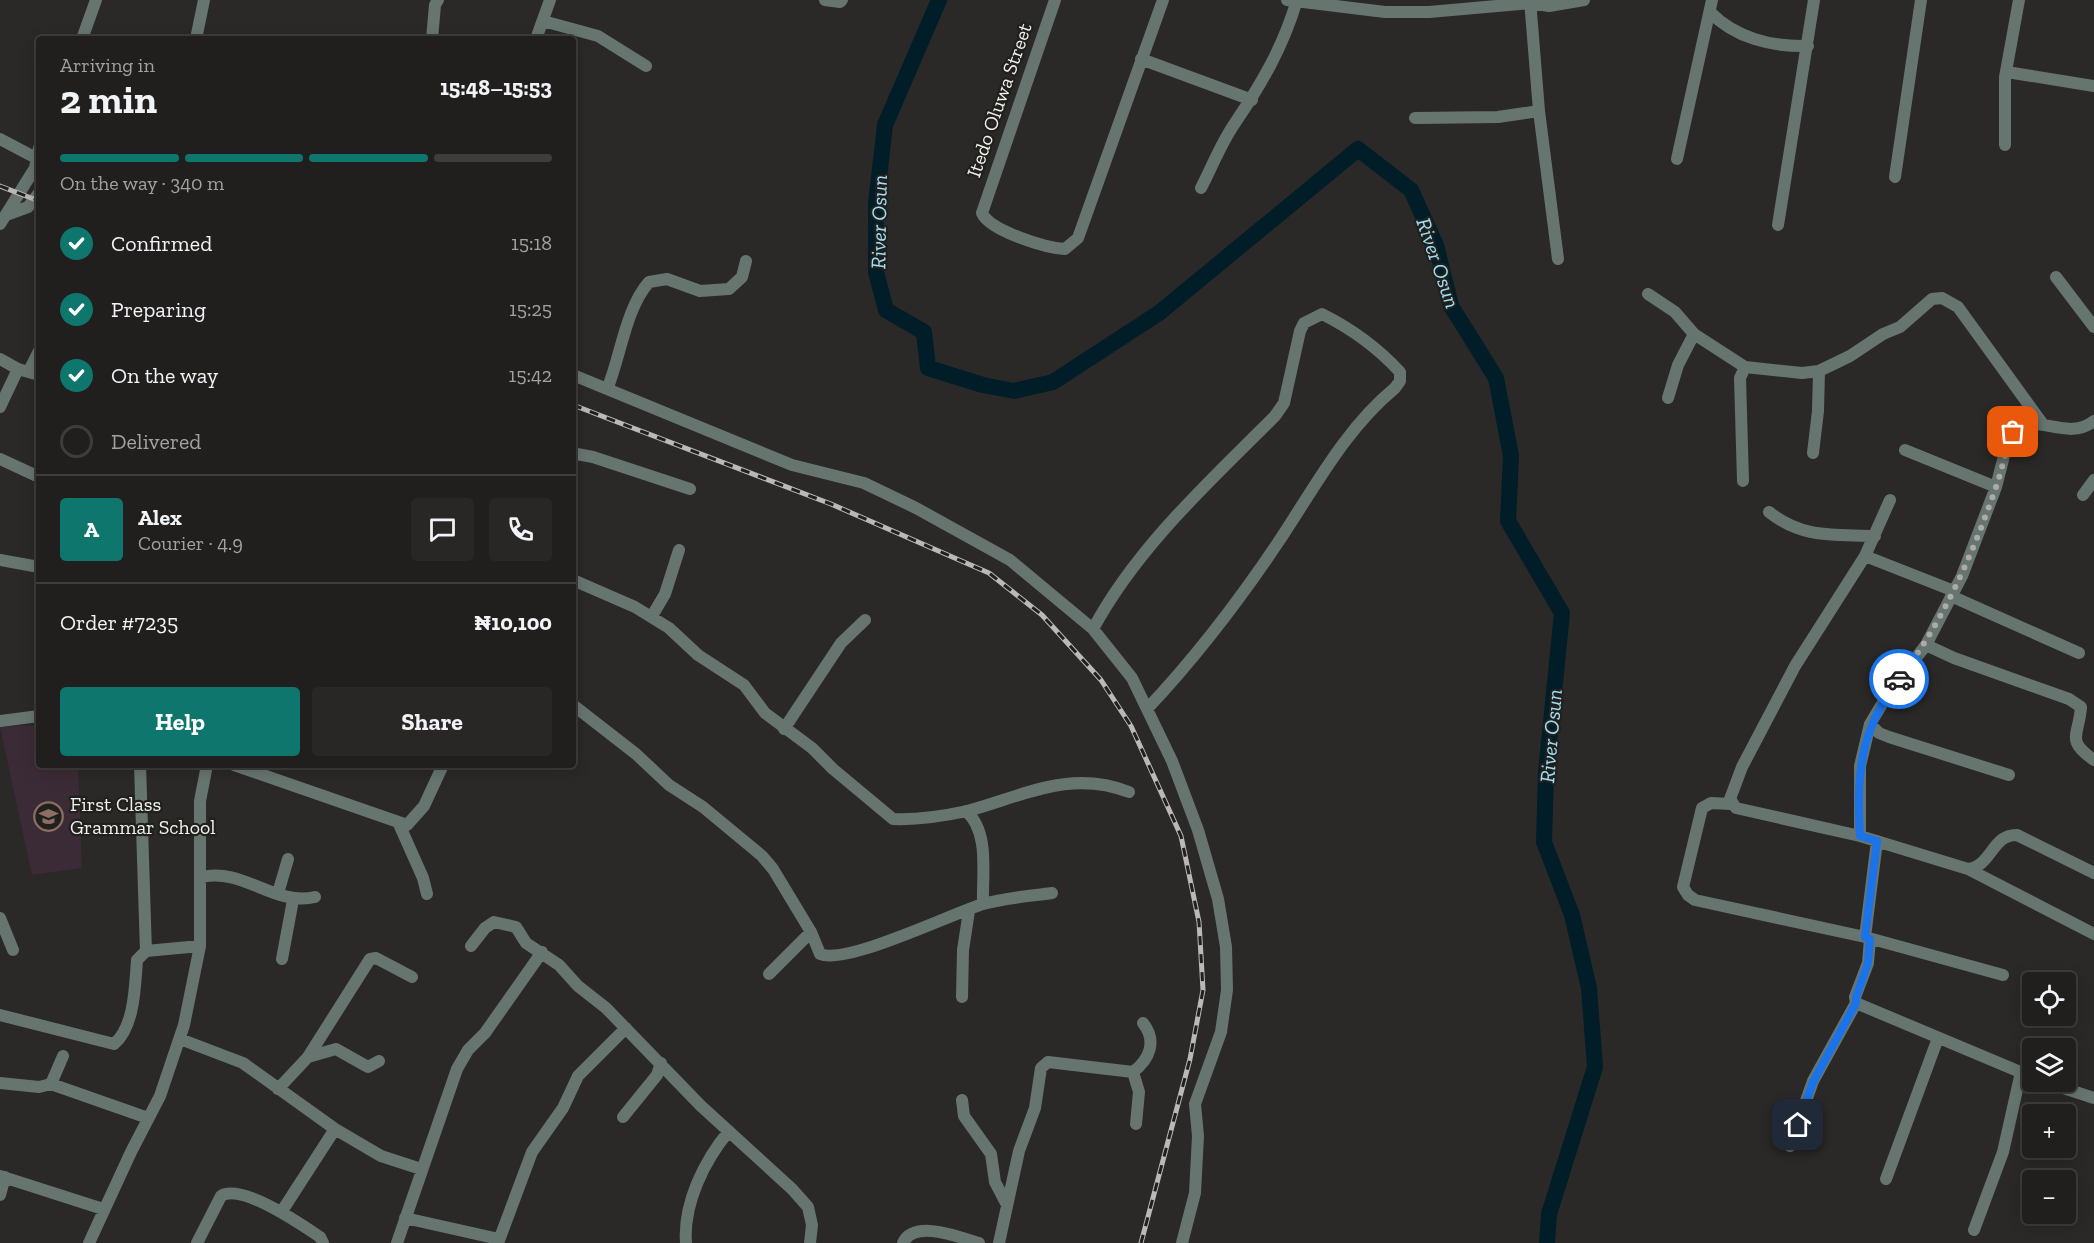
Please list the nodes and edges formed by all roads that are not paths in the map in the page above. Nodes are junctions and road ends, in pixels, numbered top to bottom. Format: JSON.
{"nodes":[{"id":1,"x":96,"y":0,"type":"edge"},
{"id":2,"x":204,"y":0,"type":"edge"},
{"id":3,"x":438,"y":0,"type":"edge"},
{"id":4,"x":550,"y":0,"type":"edge"},
{"id":5,"x":825,"y":0,"type":"edge"},
{"id":6,"x":842,"y":0,"type":"edge"},
{"id":7,"x":1055,"y":0,"type":"edge"},
{"id":8,"x":1162,"y":0,"type":"edge"},
{"id":9,"x":1584,"y":0,"type":"edge"},
{"id":10,"x":1814,"y":0,"type":"edge"},
{"id":11,"x":1921,"y":0,"type":"edge"},
{"id":12,"x":2019,"y":0,"type":"edge"},
{"id":13,"x":1293,"y":1,"type":"edge"},
{"id":14,"x":1530,"y":1,"type":"edge"},
{"id":15,"x":1711,"y":6,"type":"edge"},
{"id":16,"x":543,"y":21,"type":"junction"},
{"id":17,"x":83,"y":36,"type":"edge"},
{"id":18,"x":197,"y":36,"type":"edge"},
{"id":19,"x":432,"y":36,"type":"edge"},
{"id":20,"x":537,"y":36,"type":"edge"},
{"id":21,"x":1808,"y":46,"type":"junction"},
{"id":22,"x":1141,"y":59,"type":"junction"},
{"id":23,"x":646,"y":66,"type":"dead end"},
{"id":24,"x":2007,"y":72,"type":"junction"},
{"id":25,"x":2094,"y":86,"type":"edge"},
{"id":26,"x":1252,"y":100,"type":"junction"},
{"id":27,"x":1539,"y":111,"type":"junction"},
{"id":28,"x":1414,"y":118,"type":"dead end"},
{"id":29,"x":0,"y":139,"type":"edge"},
{"id":30,"x":2005,"y":145,"type":"dead end"},
{"id":31,"x":1677,"y":159,"type":"dead end"},
{"id":32,"x":36,"y":162,"type":"edge"},
{"id":33,"x":36,"y":165,"type":"edge"},
{"id":34,"x":1895,"y":177,"type":"dead end"},
{"id":35,"x":1201,"y":189,"type":"dead end"},
{"id":36,"x":36,"y":197,"type":"edge"},
{"id":37,"x":3,"y":220,"type":"edge"},
{"id":38,"x":1778,"y":225,"type":"dead end"},
{"id":39,"x":1557,"y":259,"type":"dead end"},
{"id":40,"x":746,"y":261,"type":"dead end"},
{"id":41,"x":2056,"y":277,"type":"dead end"},
{"id":42,"x":1648,"y":294,"type":"dead end"},
{"id":43,"x":2094,"y":327,"type":"edge"},
{"id":44,"x":1694,"y":334,"type":"junction"},
{"id":45,"x":36,"y":357,"type":"edge"},
{"id":46,"x":0,"y":359,"type":"edge"},
{"id":47,"x":1745,"y":367,"type":"junction"},
{"id":48,"x":1819,"y":371,"type":"junction"},
{"id":49,"x":29,"y":372,"type":"edge"},
{"id":50,"x":576,"y":376,"type":"edge"},
{"id":51,"x":608,"y":387,"type":"junction"},
{"id":52,"x":1668,"y":398,"type":"dead end"},
{"id":53,"x":0,"y":407,"type":"edge"},
{"id":54,"x":2042,"y":423,"type":"junction"},
{"id":55,"x":2091,"y":426,"type":"edge"},
{"id":56,"x":1905,"y":450,"type":"dead end"},
{"id":57,"x":1813,"y":453,"type":"dead end"},
{"id":58,"x":576,"y":454,"type":"edge"},
{"id":59,"x":0,"y":459,"type":"edge"},
{"id":60,"x":36,"y":476,"type":"edge"},
{"id":61,"x":2094,"y":480,"type":"edge"},
{"id":62,"x":1743,"y":481,"type":"dead end"},
{"id":63,"x":1996,"y":487,"type":"junction"},
{"id":64,"x":690,"y":489,"type":"dead end"},
{"id":65,"x":2084,"y":495,"type":"dead end"},
{"id":66,"x":1890,"y":500,"type":"dead end"},
{"id":67,"x":1769,"y":512,"type":"dead end"},
{"id":68,"x":1875,"y":536,"type":"junction"},
{"id":69,"x":679,"y":550,"type":"dead end"},
{"id":70,"x":1865,"y":556,"type":"junction"},
{"id":71,"x":0,"y":560,"type":"edge"},
{"id":72,"x":36,"y":566,"type":"edge"},
{"id":73,"x":576,"y":581,"type":"edge"},
{"id":74,"x":1952,"y":594,"type":"junction"},
{"id":75,"x":652,"y":616,"type":"junction"},
{"id":76,"x":865,"y":620,"type":"dead end"},
{"id":77,"x":1093,"y":629,"type":"junction"},
{"id":78,"x":1926,"y":645,"type":"junction"},
{"id":79,"x":2079,"y":653,"type":"dead end"},
{"id":80,"x":576,"y":707,"type":"edge"},
{"id":81,"x":1147,"y":709,"type":"junction"},
{"id":82,"x":36,"y":716,"type":"edge"},
{"id":83,"x":0,"y":721,"type":"edge"},
{"id":84,"x":1870,"y":724,"type":"junction"},
{"id":85,"x":784,"y":729,"type":"junction"},
{"id":86,"x":2094,"y":760,"type":"edge"},
{"id":87,"x":140,"y":768,"type":"edge"},
{"id":88,"x":206,"y":768,"type":"edge"},
{"id":89,"x":242,"y":768,"type":"edge"},
{"id":90,"x":442,"y":768,"type":"edge"},
{"id":91,"x":2009,"y":775,"type":"dead end"},
{"id":92,"x":1129,"y":792,"type":"dead end"},
{"id":93,"x":1731,"y":804,"type":"junction"},
{"id":94,"x":966,"y":811,"type":"junction"},
{"id":95,"x":399,"y":824,"type":"junction"},
{"id":96,"x":1860,"y":836,"type":"junction"},
{"id":97,"x":1877,"y":841,"type":"junction"},
{"id":98,"x":288,"y":859,"type":"dead end"},
{"id":99,"x":1968,"y":868,"type":"junction"},
{"id":100,"x":2093,"y":871,"type":"edge"},
{"id":101,"x":202,"y":878,"type":"junction"},
{"id":102,"x":278,"y":893,"type":"junction"},
{"id":103,"x":1052,"y":893,"type":"dead end"},
{"id":104,"x":427,"y":894,"type":"dead end"},
{"id":105,"x":315,"y":897,"type":"dead end"},
{"id":106,"x":293,"y":900,"type":"junction"},
{"id":107,"x":982,"y":904,"type":"junction"},
{"id":108,"x":969,"y":911,"type":"junction"},
{"id":109,"x":0,"y":918,"type":"edge"},
{"id":110,"x":811,"y":932,"type":"junction"},
{"id":111,"x":2094,"y":934,"type":"edge"},
{"id":112,"x":1868,"y":938,"type":"junction"},
{"id":113,"x":200,"y":946,"type":"junction"},
{"id":114,"x":471,"y":946,"type":"dead end"},
{"id":115,"x":13,"y":950,"type":"dead end"},
{"id":116,"x":146,"y":952,"type":"junction"},
{"id":117,"x":542,"y":952,"type":"junction"},
{"id":118,"x":282,"y":960,"type":"dead end"},
{"id":119,"x":769,"y":974,"type":"dead end"},
{"id":120,"x":2002,"y":975,"type":"dead end"},
{"id":121,"x":412,"y":977,"type":"dead end"},
{"id":122,"x":962,"y":998,"type":"dead end"},
{"id":123,"x":1856,"y":1003,"type":"junction"},
{"id":124,"x":0,"y":1015,"type":"edge"},
{"id":125,"x":1143,"y":1023,"type":"dead end"},
{"id":126,"x":626,"y":1029,"type":"junction"},
{"id":127,"x":1938,"y":1038,"type":"junction"},
{"id":128,"x":180,"y":1039,"type":"junction"},
{"id":129,"x":63,"y":1056,"type":"dead end"},
{"id":130,"x":308,"y":1057,"type":"junction"},
{"id":131,"x":379,"y":1061,"type":"dead end"},
{"id":132,"x":661,"y":1063,"type":"junction"},
{"id":133,"x":1133,"y":1072,"type":"junction"},
{"id":134,"x":2022,"y":1072,"type":"edge"},
{"id":135,"x":0,"y":1083,"type":"edge"},
{"id":136,"x":51,"y":1084,"type":"junction"},
{"id":137,"x":278,"y":1089,"type":"junction"},
{"id":138,"x":2022,"y":1090,"type":"edge"},
{"id":139,"x":2076,"y":1092,"type":"edge"},
{"id":140,"x":2094,"y":1098,"type":"edge"},
{"id":141,"x":962,"y":1100,"type":"dead end"},
{"id":142,"x":623,"y":1117,"type":"dead end"},
{"id":143,"x":148,"y":1118,"type":"junction"},
{"id":144,"x":1136,"y":1124,"type":"dead end"},
{"id":145,"x":335,"y":1129,"type":"junction"},
{"id":146,"x":729,"y":1131,"type":"junction"},
{"id":147,"x":1790,"y":1146,"type":"dead end"},
{"id":148,"x":421,"y":1169,"type":"junction"},
{"id":149,"x":3,"y":1176,"type":"edge"},
{"id":150,"x":1886,"y":1179,"type":"dead end"},
{"id":151,"x":0,"y":1195,"type":"edge"},
{"id":152,"x":1006,"y":1203,"type":"junction"},
{"id":153,"x":103,"y":1209,"type":"junction"},
{"id":154,"x":282,"y":1211,"type":"junction"},
{"id":155,"x":405,"y":1218,"type":"junction"},
{"id":156,"x":1974,"y":1230,"type":"dead end"},
{"id":157,"x":499,"y":1241,"type":"edge"},
{"id":158,"x":89,"y":1243,"type":"edge"},
{"id":159,"x":197,"y":1243,"type":"edge"},
{"id":160,"x":323,"y":1243,"type":"edge"},
{"id":161,"x":397,"y":1243,"type":"edge"},
{"id":162,"x":686,"y":1243,"type":"edge"},
{"id":163,"x":810,"y":1243,"type":"edge"},
{"id":164,"x":903,"y":1243,"type":"edge"},
{"id":165,"x":979,"y":1243,"type":"edge"},
{"id":166,"x":999,"y":1243,"type":"edge"},
{"id":167,"x":1182,"y":1243,"type":"edge"}],
"edges":[{"from":1,"to":17,"type":"street"},
{"from":2,"to":18,"type":"street"},
{"from":3,"to":19,"type":"street"},
{"from":4,"to":16,"type":"street"},
{"from":5,"to":6,"type":"street"},
{"from":7,"to":22,"type":"street","name":"Itedo Oluwa Street"},
{"from":8,"to":22,"type":"street"},
{"from":9,"to":14,"type":"street"},
{"from":10,"to":21,"type":"street"},
{"from":11,"to":34,"type":"street"},
{"from":12,"to":24,"type":"street"},
{"from":13,"to":14,"type":"street"},
{"from":13,"to":26,"type":"street"},
{"from":14,"to":27,"type":"street"},
{"from":15,"to":21,"type":"street"},
{"from":15,"to":31,"type":"street"},
{"from":16,"to":20,"type":"street"},
{"from":16,"to":23,"type":"street"},
{"from":21,"to":38,"type":"street"},
{"from":22,"to":26,"type":"street"},
{"from":24,"to":25,"type":"street"},
{"from":24,"to":30,"type":"street"},
{"from":26,"to":35,"type":"street"},
{"from":27,"to":28,"type":"street"},
{"from":27,"to":39,"type":"street"},
{"from":29,"to":32,"type":"street"},
{"from":33,"to":37,"type":"street"},
{"from":36,"to":37,"type":"street"},
{"from":40,"to":51,"type":"street"},
{"from":41,"to":43,"type":"street"},
{"from":42,"to":44,"type":"street"},
{"from":44,"to":47,"type":"street"},
{"from":44,"to":52,"type":"street"},
{"from":45,"to":49,"type":"street"},
{"from":46,"to":49,"type":"street"},
{"from":47,"to":48,"type":"street"},
{"from":47,"to":62,"type":"street"},
{"from":48,"to":54,"type":"street"},
{"from":48,"to":57,"type":"street"},
{"from":49,"to":53,"type":"street"},
{"from":50,"to":51,"type":"street"},
{"from":51,"to":77,"type":"street"},
{"from":54,"to":55,"type":"street"},
{"from":54,"to":63,"type":"street"},
{"from":56,"to":63,"type":"street"},
{"from":58,"to":64,"type":"street"},
{"from":59,"to":60,"type":"street"},
{"from":61,"to":65,"type":"street"},
{"from":63,"to":74,"type":"street"},
{"from":66,"to":68,"type":"street"},
{"from":67,"to":68,"type":"street"},
{"from":68,"to":70,"type":"street"},
{"from":69,"to":75,"type":"street"},
{"from":70,"to":74,"type":"street"},
{"from":70,"to":93,"type":"street"},
{"from":71,"to":72,"type":"street"},
{"from":73,"to":75,"type":"street"},
{"from":74,"to":78,"type":"street"},
{"from":74,"to":79,"type":"street"},
{"from":75,"to":85,"type":"street"},
{"from":76,"to":85,"type":"street"},
{"from":77,"to":81,"type":"street"},
{"from":77,"to":81,"type":"street"},
{"from":78,"to":84,"type":"street"},
{"from":78,"to":86,"type":"street"},
{"from":80,"to":110,"type":"street"},
{"from":81,"to":167,"type":"street"},
{"from":82,"to":83,"type":"street"},
{"from":84,"to":91,"type":"street"},
{"from":84,"to":96,"type":"street"},
{"from":85,"to":94,"type":"street"},
{"from":87,"to":116,"type":"street"},
{"from":88,"to":101,"type":"street"},
{"from":89,"to":95,"type":"street"},
{"from":90,"to":95,"type":"street"},
{"from":92,"to":94,"type":"street"},
{"from":93,"to":96,"type":"street"},
{"from":93,"to":112,"type":"street"},
{"from":94,"to":107,"type":"street"},
{"from":95,"to":104,"type":"street"},
{"from":96,"to":97,"type":"street"},
{"from":97,"to":99,"type":"street"},
{"from":97,"to":112,"type":"street"},
{"from":98,"to":102,"type":"street"},
{"from":99,"to":100,"type":"street"},
{"from":99,"to":111,"type":"street"},
{"from":101,"to":102,"type":"street"},
{"from":101,"to":113,"type":"street"},
{"from":102,"to":106,"type":"street"},
{"from":103,"to":107,"type":"street"},
{"from":105,"to":106,"type":"street"},
{"from":106,"to":118,"type":"street"},
{"from":107,"to":108,"type":"street"},
{"from":108,"to":110,"type":"street"},
{"from":108,"to":122,"type":"street"},
{"from":109,"to":115,"type":"street"},
{"from":110,"to":119,"type":"street"},
{"from":112,"to":120,"type":"street"},
{"from":112,"to":123,"type":"street"},
{"from":113,"to":116,"type":"street"},
{"from":113,"to":128,"type":"street"},
{"from":114,"to":117,"type":"street"},
{"from":116,"to":124,"type":"street"},
{"from":117,"to":126,"type":"street"},
{"from":117,"to":148,"type":"street"},
{"from":121,"to":130,"type":"street"},
{"from":123,"to":127,"type":"street"},
{"from":123,"to":147,"type":"street"},
{"from":125,"to":133,"type":"street"},
{"from":126,"to":132,"type":"street"},
{"from":126,"to":157,"type":"street"},
{"from":127,"to":134,"type":"street"},
{"from":127,"to":150,"type":"street"},
{"from":128,"to":137,"type":"street"},
{"from":128,"to":143,"type":"street"},
{"from":129,"to":136,"type":"street"},
{"from":130,"to":131,"type":"street"},
{"from":130,"to":137,"type":"street"},
{"from":132,"to":142,"type":"street"},
{"from":132,"to":146,"type":"street"},
{"from":133,"to":144,"type":"street"},
{"from":133,"to":152,"type":"street"},
{"from":135,"to":136,"type":"street"},
{"from":136,"to":143,"type":"street"},
{"from":137,"to":145,"type":"street"},
{"from":138,"to":156,"type":"street"},
{"from":139,"to":140,"type":"street"},
{"from":141,"to":152,"type":"street"},
{"from":143,"to":153,"type":"street"},
{"from":145,"to":148,"type":"street"},
{"from":145,"to":154,"type":"street"},
{"from":146,"to":162,"type":"street"},
{"from":146,"to":163,"type":"street"},
{"from":148,"to":155,"type":"street"},
{"from":149,"to":151,"type":"street"},
{"from":149,"to":153,"type":"street"},
{"from":152,"to":166,"type":"street"},
{"from":153,"to":158,"type":"street"},
{"from":154,"to":159,"type":"street"},
{"from":154,"to":160,"type":"street"},
{"from":155,"to":157,"type":"street"},
{"from":155,"to":161,"type":"street"},
{"from":164,"to":165,"type":"street"}]}
